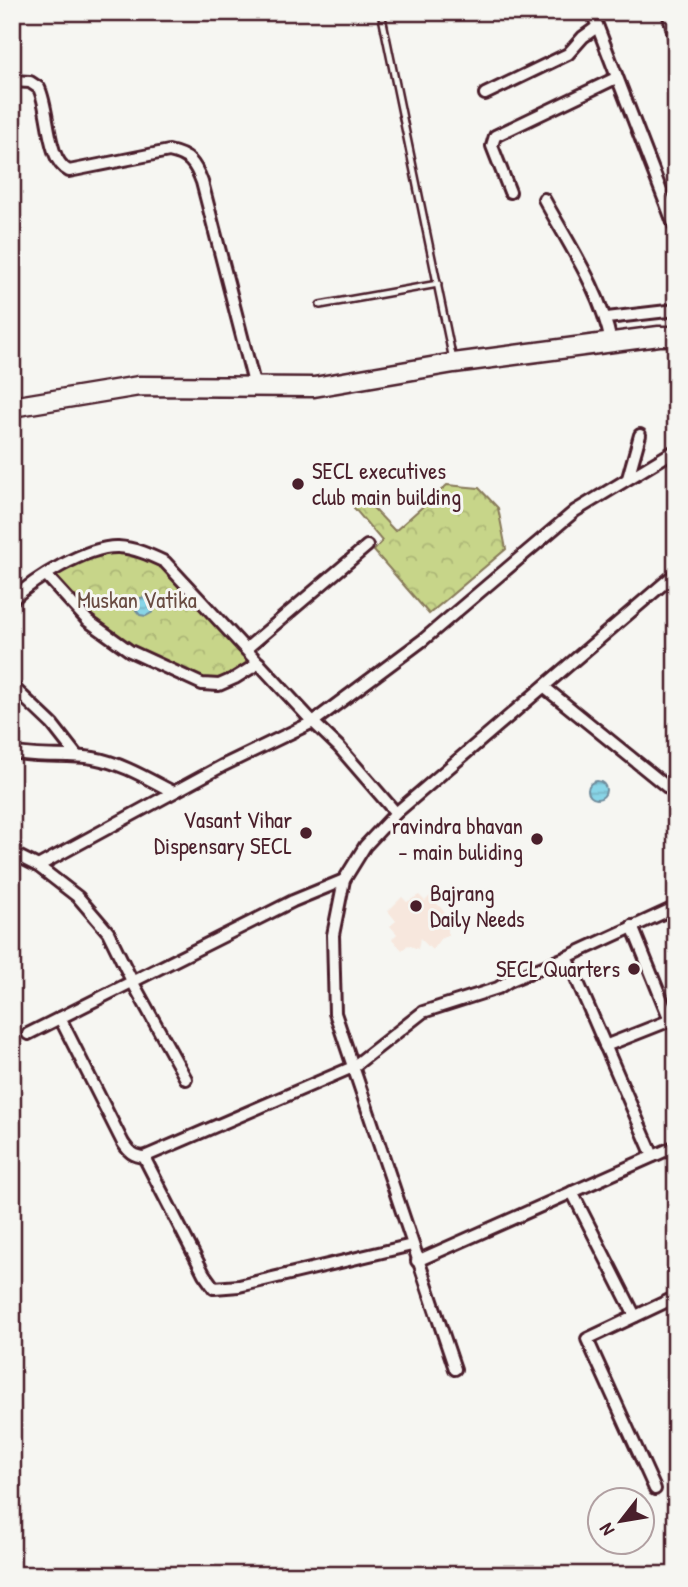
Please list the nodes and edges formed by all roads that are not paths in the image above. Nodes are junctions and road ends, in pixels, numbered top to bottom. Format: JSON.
{"nodes":[{"id":1,"x":381,"y":12,"type":"edge"},
{"id":2,"x":592,"y":12,"type":"edge"},
{"id":3,"x":668,"y":12,"type":"edge"},
{"id":4,"x":597,"y":27,"type":"junction"},
{"id":5,"x":676,"y":43,"type":"edge"},
{"id":6,"x":616,"y":78,"type":"junction"},
{"id":7,"x":12,"y":81,"type":"edge"},
{"id":8,"x":485,"y":94,"type":"dead end"},
{"id":9,"x":510,"y":192,"type":"dead end"},
{"id":10,"x":544,"y":199,"type":"dead end"},
{"id":11,"x":676,"y":230,"type":"edge"},
{"id":12,"x":438,"y":284,"type":"junction"},
{"id":13,"x":12,"y":296,"type":"edge"},
{"id":14,"x":320,"y":305,"type":"dead end"},
{"id":15,"x":676,"y":310,"type":"edge"},
{"id":16,"x":12,"y":316,"type":"edge"},
{"id":17,"x":607,"y":318,"type":"junction"},
{"id":18,"x":676,"y":336,"type":"edge"},
{"id":19,"x":611,"y":342,"type":"junction"},
{"id":20,"x":454,"y":363,"type":"junction"},
{"id":21,"x":255,"y":387,"type":"junction"},
{"id":22,"x":12,"y":407,"type":"edge"},
{"id":23,"x":640,"y":435,"type":"dead end"},
{"id":24,"x":676,"y":450,"type":"edge"},
{"id":25,"x":628,"y":478,"type":"junction"},
{"id":26,"x":367,"y":546,"type":"dead end"},
{"id":27,"x":676,"y":573,"type":"edge"},
{"id":28,"x":46,"y":575,"type":"junction"},
{"id":29,"x":12,"y":600,"type":"edge"},
{"id":30,"x":246,"y":649,"type":"junction"},
{"id":31,"x":259,"y":663,"type":"junction"},
{"id":32,"x":12,"y":686,"type":"edge"},
{"id":33,"x":544,"y":687,"type":"junction"},
{"id":34,"x":313,"y":722,"type":"junction"},
{"id":35,"x":12,"y":752,"type":"edge"},
{"id":36,"x":77,"y":756,"type":"junction"},
{"id":37,"x":173,"y":792,"type":"junction"},
{"id":38,"x":676,"y":794,"type":"edge"},
{"id":39,"x":396,"y":813,"type":"junction"},
{"id":40,"x":12,"y":853,"type":"edge"},
{"id":41,"x":38,"y":866,"type":"junction"},
{"id":42,"x":344,"y":880,"type":"junction"},
{"id":43,"x":676,"y":907,"type":"edge"},
{"id":44,"x":632,"y":926,"type":"junction"},
{"id":45,"x":567,"y":957,"type":"junction"},
{"id":46,"x":133,"y":983,"type":"junction"},
{"id":47,"x":60,"y":1018,"type":"junction"},
{"id":48,"x":673,"y":1019,"type":"edge"},
{"id":49,"x":29,"y":1034,"type":"dead end"},
{"id":50,"x":606,"y":1046,"type":"junction"},
{"id":51,"x":353,"y":1067,"type":"junction"},
{"id":52,"x":186,"y":1080,"type":"dead end"},
{"id":53,"x":676,"y":1146,"type":"edge"},
{"id":54,"x":653,"y":1156,"type":"junction"},
{"id":55,"x":144,"y":1157,"type":"junction"},
{"id":56,"x":572,"y":1192,"type":"junction"},
{"id":57,"x":412,"y":1245,"type":"junction"},
{"id":58,"x":417,"y":1261,"type":"junction"},
{"id":59,"x":676,"y":1297,"type":"edge"},
{"id":60,"x":635,"y":1316,"type":"junction"},
{"id":61,"x":455,"y":1369,"type":"dead end"},
{"id":62,"x":653,"y":1486,"type":"edge"}],
"edges":[{"from":1,"to":12,"type":"lane"},
{"from":2,"to":4,"type":"street"},
{"from":3,"to":5,"type":"street"},
{"from":4,"to":6,"type":"street"},
{"from":4,"to":8,"type":"street"},
{"from":6,"to":9,"type":"street"},
{"from":6,"to":11,"type":"street"},
{"from":7,"to":21,"type":"street"},
{"from":10,"to":17,"type":"street"},
{"from":12,"to":14,"type":"lane"},
{"from":12,"to":20,"type":"lane"},
{"from":13,"to":16,"type":"street"},
{"from":15,"to":17,"type":"street"},
{"from":17,"to":19,"type":"street"},
{"from":18,"to":19,"type":"main road"},
{"from":19,"to":20,"type":"main road"},
{"from":20,"to":21,"type":"main road"},
{"from":21,"to":22,"type":"main road"},
{"from":23,"to":25,"type":"street"},
{"from":24,"to":25,"type":"street"},
{"from":25,"to":34,"type":"street"},
{"from":26,"to":30,"type":"street"},
{"from":27,"to":33,"type":"street"},
{"from":28,"to":29,"type":"street"},
{"from":28,"to":30,"type":"street"},
{"from":28,"to":31,"type":"street"},
{"from":30,"to":31,"type":"street"},
{"from":31,"to":34,"type":"street"},
{"from":32,"to":36,"type":"street"},
{"from":33,"to":38,"type":"street"},
{"from":33,"to":39,"type":"street"},
{"from":34,"to":37,"type":"street"},
{"from":34,"to":39,"type":"street"},
{"from":35,"to":36,"type":"street"},
{"from":36,"to":37,"type":"street"},
{"from":37,"to":41,"type":"street"},
{"from":39,"to":42,"type":"street"},
{"from":40,"to":41,"type":"street"},
{"from":41,"to":46,"type":"street"},
{"from":42,"to":46,"type":"street"},
{"from":42,"to":51,"type":"street"},
{"from":43,"to":44,"type":"street"},
{"from":44,"to":45,"type":"street"},
{"from":44,"to":48,"type":"street"},
{"from":45,"to":50,"type":"street"},
{"from":45,"to":51,"type":"street"},
{"from":46,"to":47,"type":"street"},
{"from":46,"to":52,"type":"street"},
{"from":47,"to":49,"type":"street"},
{"from":47,"to":55,"type":"street"},
{"from":48,"to":50,"type":"street"},
{"from":50,"to":54,"type":"street"},
{"from":51,"to":55,"type":"street"},
{"from":51,"to":57,"type":"street"},
{"from":53,"to":54,"type":"street"},
{"from":54,"to":56,"type":"street"},
{"from":55,"to":57,"type":"street"},
{"from":56,"to":58,"type":"street"},
{"from":56,"to":60,"type":"street"},
{"from":57,"to":58,"type":"street"},
{"from":58,"to":61,"type":"street"},
{"from":59,"to":60,"type":"street"},
{"from":60,"to":62,"type":"street"}]}
